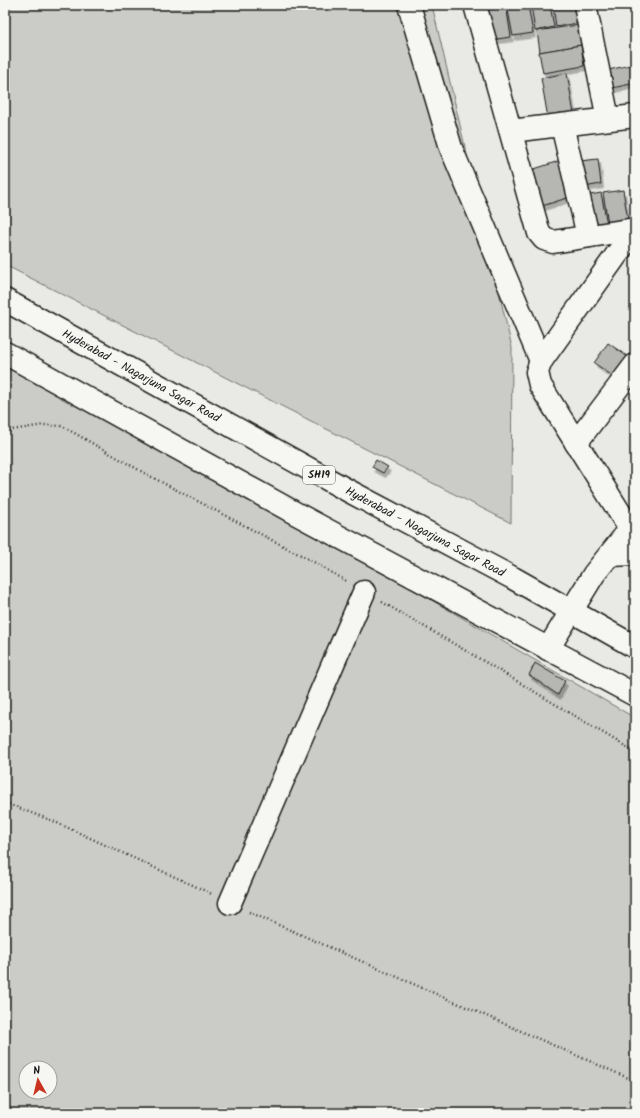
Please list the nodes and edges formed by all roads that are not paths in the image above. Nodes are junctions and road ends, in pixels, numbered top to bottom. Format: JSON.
{"nodes":[{"id":1,"x":410,"y":5,"type":"edge"},
{"id":2,"x":475,"y":5,"type":"edge"},
{"id":3,"x":585,"y":5,"type":"edge"},
{"id":4,"x":635,"y":116,"type":"edge"},
{"id":5,"x":608,"y":119,"type":"junction"},
{"id":6,"x":562,"y":125,"type":"junction"},
{"id":7,"x":511,"y":131,"type":"junction"},
{"id":8,"x":635,"y":229,"type":"edge"},
{"id":9,"x":588,"y":236,"type":"junction"},
{"id":10,"x":5,"y":300,"type":"edge"},
{"id":11,"x":5,"y":353,"type":"edge"},
{"id":12,"x":541,"y":361,"type":"junction"},
{"id":13,"x":635,"y":365,"type":"edge"},
{"id":14,"x":576,"y":443,"type":"junction"},
{"id":15,"x":632,"y":526,"type":"edge"},
{"id":16,"x":635,"y":554,"type":"edge"},
{"id":17,"x":610,"y":555,"type":"junction"},
{"id":18,"x":364,"y":592,"type":"road end"},
{"id":19,"x":571,"y":611,"type":"junction"},
{"id":20,"x":635,"y":647,"type":"edge"},
{"id":21,"x":548,"y":649,"type":"junction"},
{"id":22,"x":635,"y":695,"type":"edge"},
{"id":23,"x":230,"y":903,"type":"road end"}],
"edges":[{"from":1,"to":12,"type":"street"},
{"from":2,"to":7,"type":"street"},
{"from":3,"to":5,"type":"street"},
{"from":4,"to":5,"type":"street"},
{"from":5,"to":6,"type":"street"},
{"from":6,"to":7,"type":"street"},
{"from":6,"to":9,"type":"street"},
{"from":7,"to":9,"type":"street"},
{"from":8,"to":9,"type":"street"},
{"from":8,"to":12,"type":"street"},
{"from":10,"to":19,"type":"street","name":"Hyderabad - Nagarjuna Sagar Road","number":"SH19"},
{"from":11,"to":21,"type":"street"},
{"from":12,"to":14,"type":"street"},
{"from":13,"to":14,"type":"street"},
{"from":14,"to":15,"type":"street"},
{"from":15,"to":17,"type":"street"},
{"from":16,"to":17,"type":"street"},
{"from":17,"to":19,"type":"street"},
{"from":18,"to":23,"type":"street"},
{"from":19,"to":20,"type":"street","name":"Hyderabad - Nagarjuna Sagar Road","number":"SH19"},
{"from":19,"to":21,"type":"street"},
{"from":21,"to":22,"type":"street"}]}
